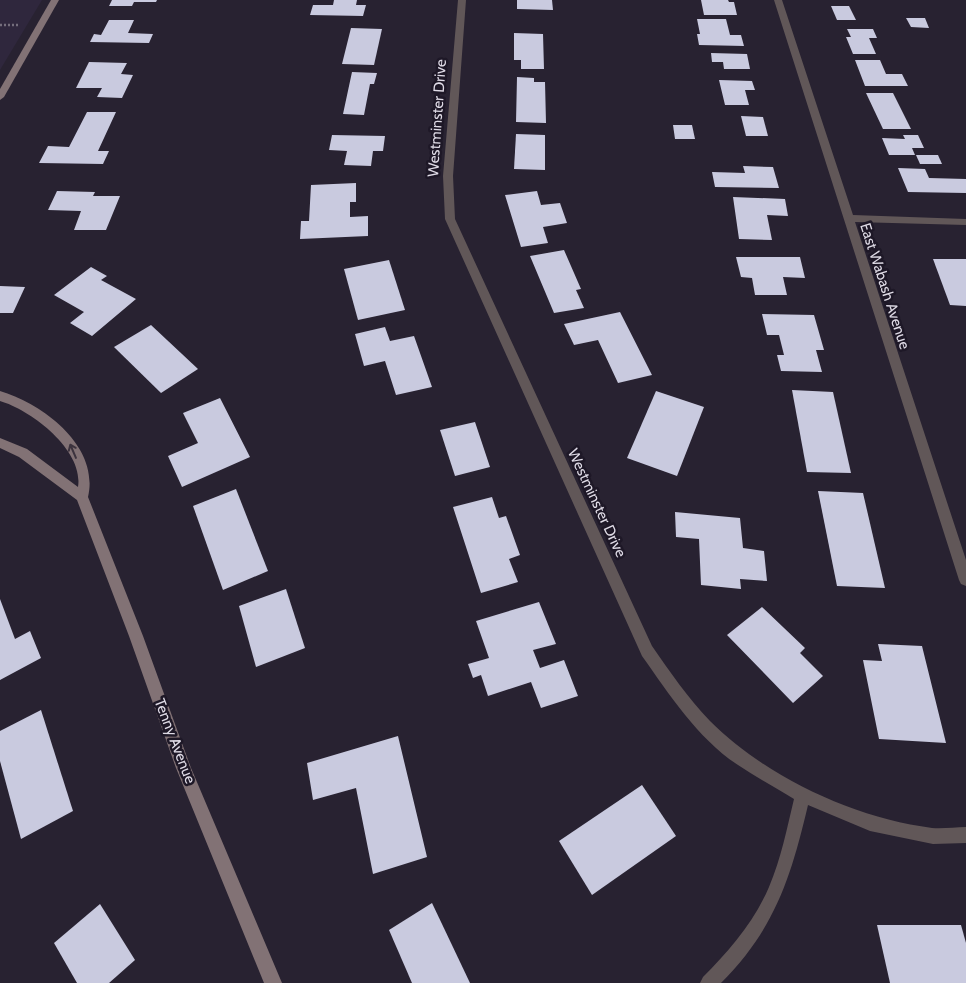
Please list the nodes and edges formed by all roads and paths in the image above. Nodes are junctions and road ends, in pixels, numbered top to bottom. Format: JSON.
{"nodes":[{"id":1,"x":56,"y":0,"type":"edge"},
{"id":2,"x":462,"y":0,"type":"edge"},
{"id":3,"x":778,"y":0,"type":"edge"},
{"id":4,"x":0,"y":25,"type":"edge"},
{"id":5,"x":18,"y":25,"type":"dead end"},
{"id":6,"x":0,"y":97,"type":"edge"},
{"id":7,"x":848,"y":218,"type":"junction"},
{"id":8,"x":966,"y":222,"type":"edge"},
{"id":9,"x":0,"y":396,"type":"edge"},
{"id":10,"x":0,"y":443,"type":"edge"},
{"id":11,"x":82,"y":498,"type":"junction"},
{"id":12,"x":966,"y":580,"type":"edge"},
{"id":13,"x":803,"y":795,"type":"junction"},
{"id":14,"x":966,"y":835,"type":"edge"},
{"id":15,"x":272,"y":983,"type":"edge"},
{"id":16,"x":708,"y":983,"type":"edge"}],
"edges":[{"from":1,"to":6,"type":"street"},
{"from":2,"to":13,"type":"street","name":"Westminster Drive"},
{"from":3,"to":7,"type":"street","name":"East Wabash Avenue"},
{"from":4,"to":5,"type":"path"},
{"from":7,"to":8,"type":"street"},
{"from":7,"to":12,"type":"street","name":"East Wabash Avenue"},
{"from":11,"to":9,"type":"street","name":"Tenny Avenue","one_way":true},
{"from":10,"to":11,"type":"street"},
{"from":11,"to":15,"type":"street","name":"Tenny Avenue"},
{"from":13,"to":14,"type":"street","name":"Westminster Drive"},
{"from":13,"to":16,"type":"street"}]}
